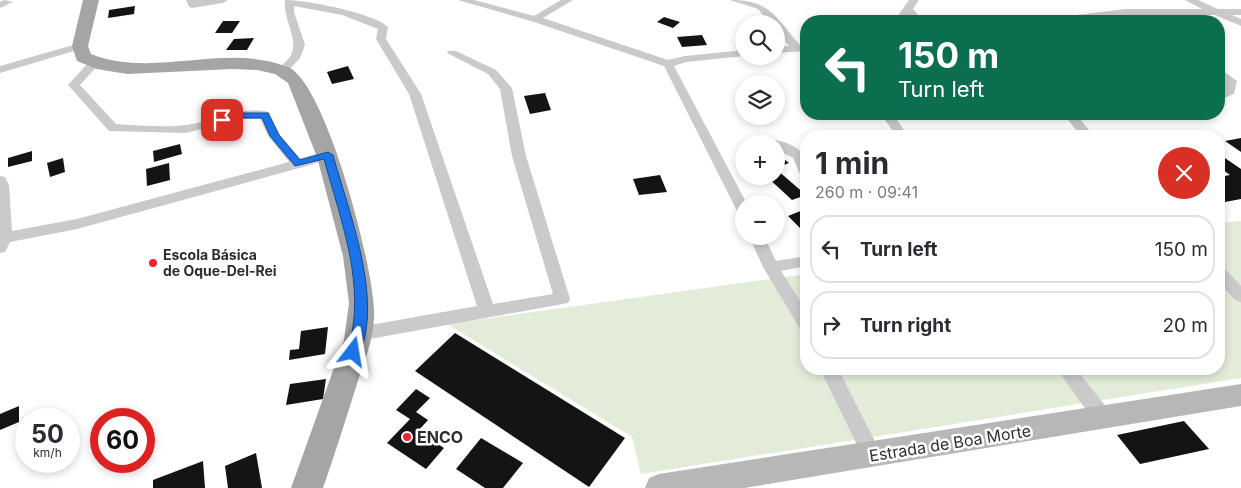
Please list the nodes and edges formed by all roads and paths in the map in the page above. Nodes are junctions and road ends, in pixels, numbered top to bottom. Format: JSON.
{"nodes":[{"id":1,"x":91,"y":0,"type":"edge"},
{"id":2,"x":191,"y":0,"type":"edge"},
{"id":3,"x":223,"y":0,"type":"edge"},
{"id":4,"x":464,"y":0,"type":"edge"},
{"id":5,"x":568,"y":0,"type":"edge"},
{"id":6,"x":735,"y":0,"type":"edge"},
{"id":7,"x":914,"y":0,"type":"edge"},
{"id":8,"x":1190,"y":0,"type":"edge"},
{"id":9,"x":290,"y":1,"type":"edge"},
{"id":10,"x":481,"y":2,"type":"edge"},
{"id":11,"x":764,"y":4,"type":"edge"},
{"id":12,"x":908,"y":10,"type":"junction"},
{"id":13,"x":1241,"y":12,"type":"edge"},
{"id":14,"x":1219,"y":13,"type":"junction"},
{"id":15,"x":904,"y":15,"type":"edge"},
{"id":16,"x":913,"y":15,"type":"edge"},
{"id":17,"x":1101,"y":15,"type":"edge"},
{"id":18,"x":1223,"y":15,"type":"edge"},
{"id":19,"x":1225,"y":16,"type":"edge"},
{"id":20,"x":535,"y":19,"type":"junction"},
{"id":21,"x":1241,"y":23,"type":"edge"},
{"id":22,"x":80,"y":46,"type":"junction"},
{"id":23,"x":800,"y":46,"type":"edge"},
{"id":24,"x":800,"y":48,"type":"edge"},
{"id":25,"x":785,"y":49,"type":"edge"},
{"id":26,"x":452,"y":53,"type":"dead end"},
{"id":27,"x":735,"y":54,"type":"edge"},
{"id":28,"x":94,"y":63,"type":"junction"},
{"id":29,"x":668,"y":64,"type":"junction"},
{"id":30,"x":0,"y":70,"type":"edge"},
{"id":31,"x":283,"y":70,"type":"junction"},
{"id":32,"x":1225,"y":76,"type":"edge"},
{"id":33,"x":1225,"y":94,"type":"edge"},
{"id":34,"x":1074,"y":120,"type":"edge"},
{"id":35,"x":1083,"y":130,"type":"edge"},
{"id":36,"x":785,"y":149,"type":"edge"},
{"id":37,"x":328,"y":155,"type":"junction"},
{"id":38,"x":800,"y":160,"type":"edge"},
{"id":39,"x":298,"y":164,"type":"junction"},
{"id":40,"x":0,"y":180,"type":"edge"},
{"id":41,"x":736,"y":195,"type":"edge"},
{"id":42,"x":3,"y":243,"type":"edge"},
{"id":43,"x":760,"y":245,"type":"edge"},
{"id":44,"x":800,"y":262,"type":"edge"},
{"id":45,"x":771,"y":267,"type":"junction"},
{"id":46,"x":1225,"y":279,"type":"edge"},
{"id":47,"x":1241,"y":296,"type":"edge"},
{"id":48,"x":487,"y":310,"type":"junction"},
{"id":49,"x":800,"y":314,"type":"edge"},
{"id":50,"x":359,"y":334,"type":"junction"},
{"id":51,"x":832,"y":375,"type":"edge"},
{"id":52,"x":1071,"y":375,"type":"edge"},
{"id":53,"x":1241,"y":396,"type":"edge"},
{"id":54,"x":1104,"y":419,"type":"junction"},
{"id":55,"x":872,"y":455,"type":"junction"},
{"id":56,"x":307,"y":488,"type":"edge"},
{"id":57,"x":659,"y":488,"type":"edge"}],
"edges":[{"from":1,"to":22,"type":"main road"},
{"from":2,"to":3,"type":"street"},
{"from":4,"to":10,"type":"street"},
{"from":5,"to":20,"type":"street"},
{"from":6,"to":11,"type":"street"},
{"from":7,"to":12,"type":"street"},
{"from":8,"to":14,"type":"street"},
{"from":9,"to":31,"type":"street"},
{"from":9,"to":48,"type":"street"},
{"from":10,"to":20,"type":"street"},
{"from":11,"to":23,"type":"street"},
{"from":12,"to":15,"type":"street"},
{"from":12,"to":16,"type":"street"},
{"from":13,"to":14,"type":"street"},
{"from":14,"to":17,"type":"street"},
{"from":14,"to":18,"type":"street"},
{"from":19,"to":21,"type":"street"},
{"from":20,"to":29,"type":"street"},
{"from":22,"to":28,"type":"main road"},
{"from":22,"to":30,"type":"street"},
{"from":24,"to":25,"type":"street"},
{"from":26,"to":48,"type":"street"},
{"from":27,"to":29,"type":"street"},
{"from":28,"to":31,"type":"main road"},
{"from":28,"to":39,"type":"street"},
{"from":29,"to":41,"type":"street"},
{"from":31,"to":37,"type":"main road"},
{"from":32,"to":33,"type":"street"},
{"from":34,"to":35,"type":"street"},
{"from":36,"to":38,"type":"street"},
{"from":37,"to":39,"type":"street"},
{"from":37,"to":50,"type":"main road"},
{"from":39,"to":42,"type":"street"},
{"from":40,"to":42,"type":"street"},
{"from":43,"to":45,"type":"street"},
{"from":44,"to":45,"type":"street"},
{"from":45,"to":49,"type":"street"},
{"from":46,"to":47,"type":"street"},
{"from":48,"to":50,"type":"street"},
{"from":50,"to":56,"type":"main road"},
{"from":51,"to":55,"type":"street"},
{"from":52,"to":54,"type":"street"},
{"from":53,"to":54,"type":"main road","name":"Estrada de Boa Morte"},
{"from":54,"to":55,"type":"main road","name":"Estrada de Boa Morte"},
{"from":55,"to":57,"type":"main road","name":"Estrada de Boa Morte"}]}
